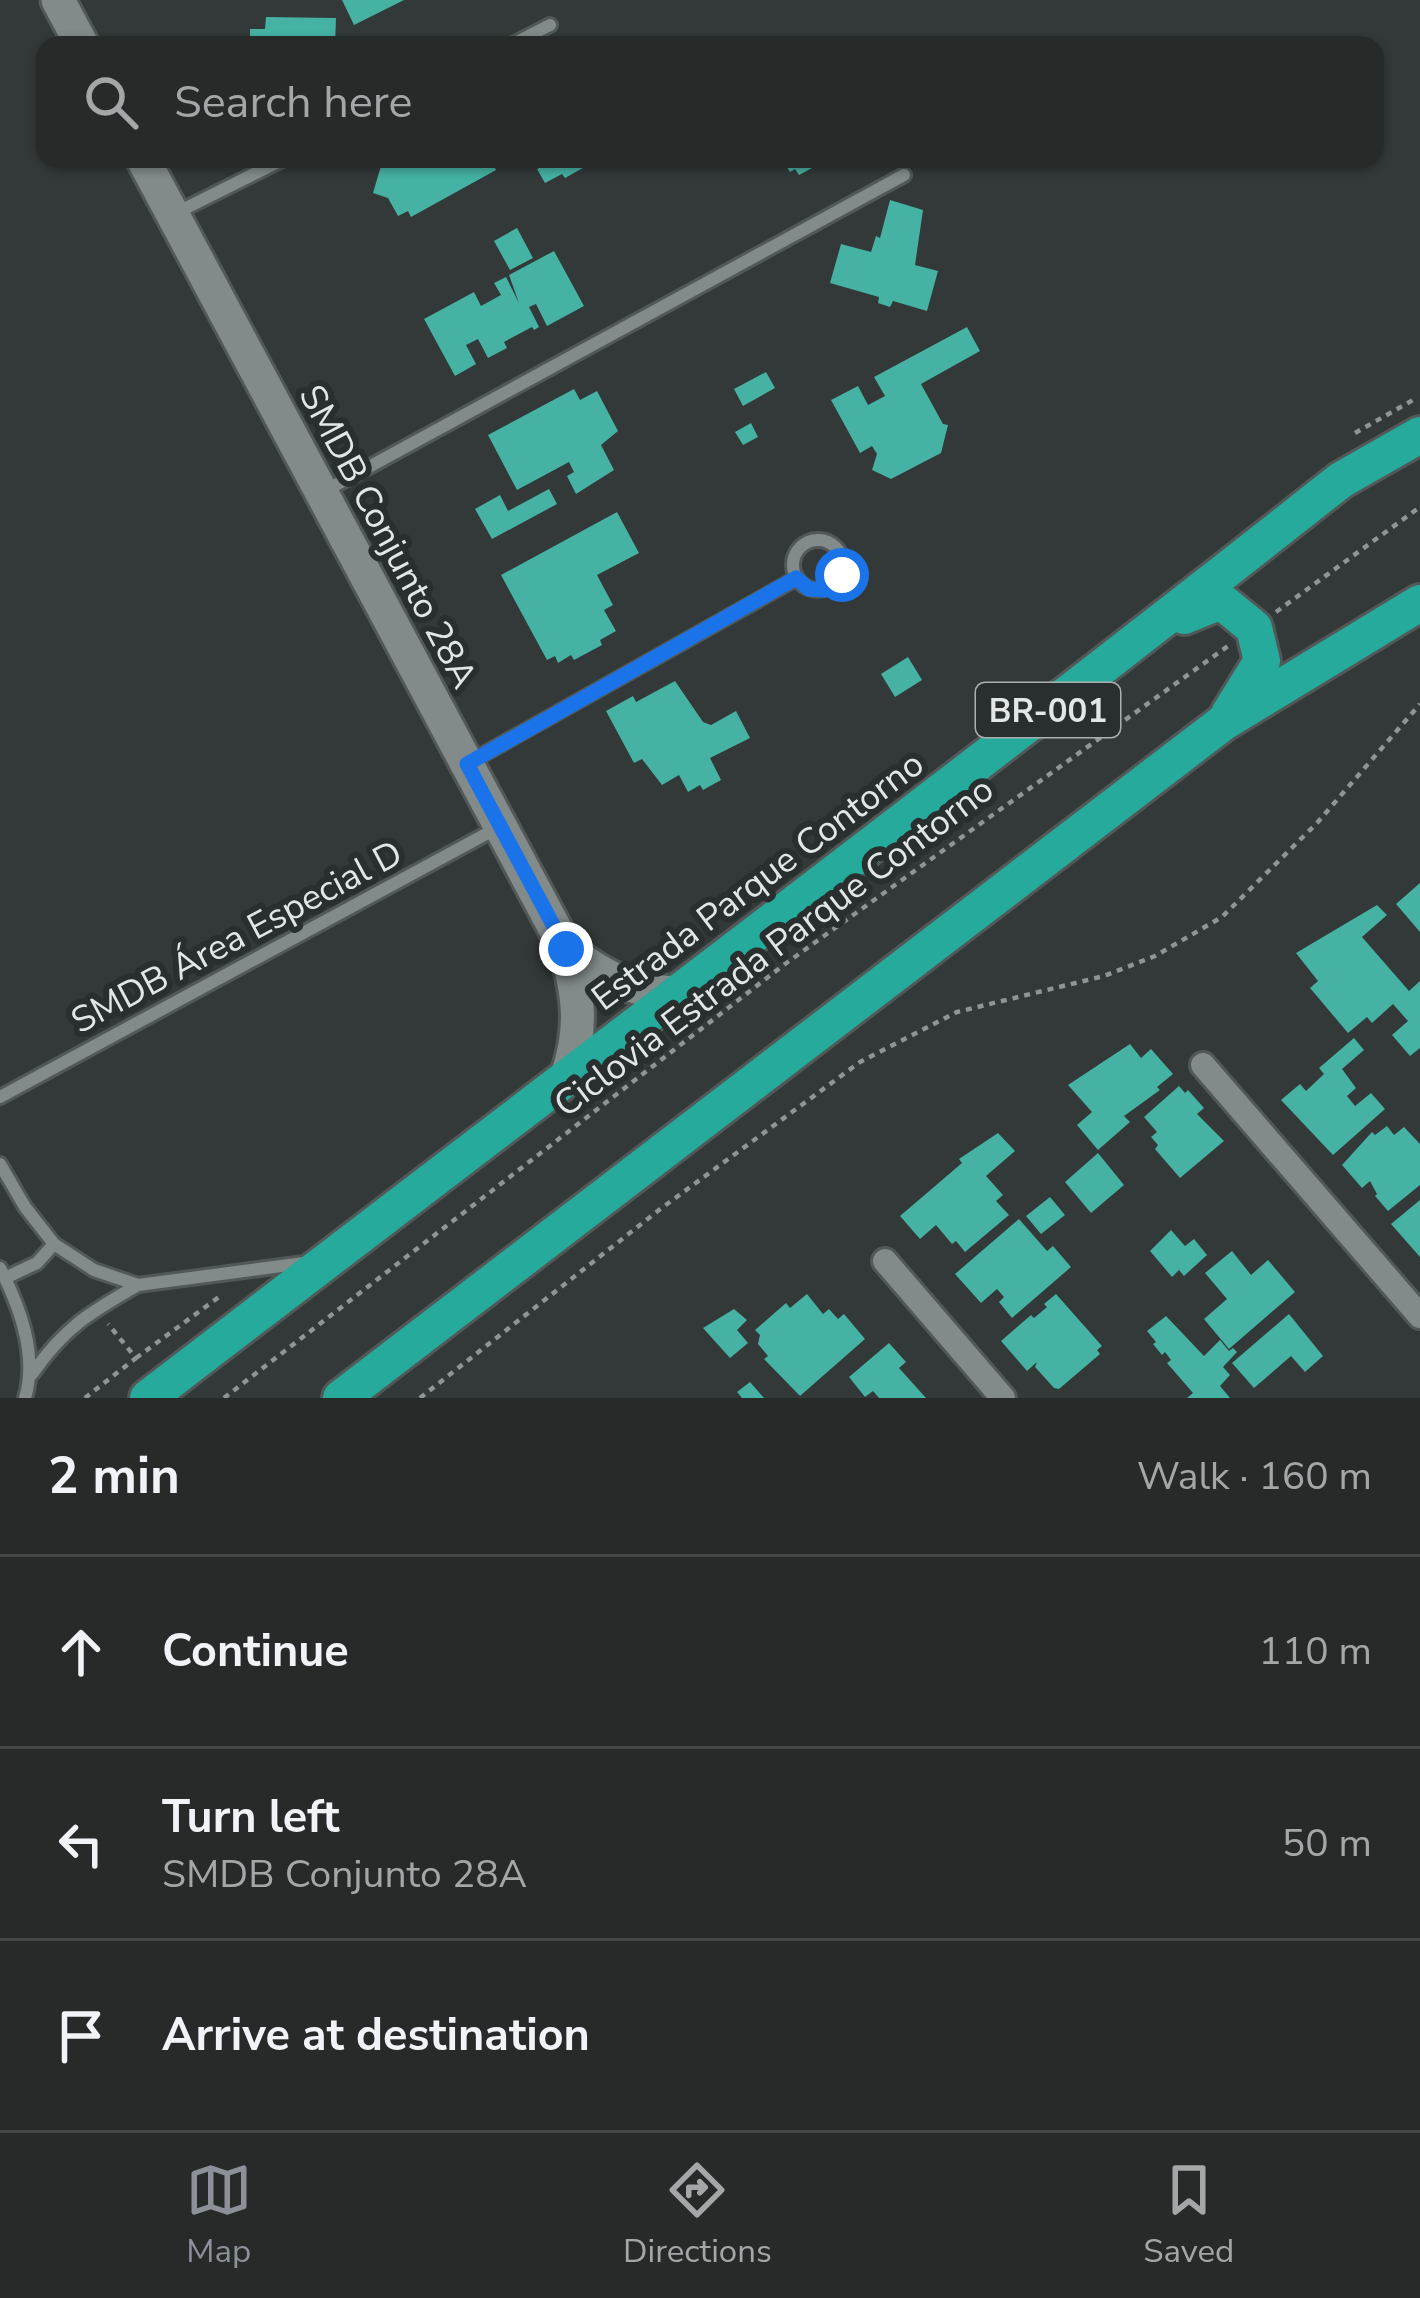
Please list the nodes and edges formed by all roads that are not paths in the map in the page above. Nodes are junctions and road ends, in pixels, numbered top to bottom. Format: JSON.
{"nodes":[{"id":1,"x":58,"y":0,"type":"edge"},
{"id":2,"x":550,"y":25,"type":"dead end"},
{"id":3,"x":77,"y":36,"type":"edge"},
{"id":4,"x":529,"y":36,"type":"edge"},
{"id":5,"x":148,"y":168,"type":"edge"},
{"id":6,"x":266,"y":168,"type":"edge"},
{"id":7,"x":904,"y":176,"type":"dead end"},
{"id":8,"x":173,"y":215,"type":"junction"},
{"id":9,"x":1416,"y":417,"type":"edge"},
{"id":10,"x":322,"y":493,"type":"junction"},
{"id":11,"x":796,"y":578,"type":"junction"},
{"id":12,"x":1420,"y":603,"type":"edge"},
{"id":13,"x":1147,"y":633,"type":"junction"},
{"id":14,"x":1224,"y":722,"type":"junction"},
{"id":15,"x":467,"y":764,"type":"junction"},
{"id":16,"x":500,"y":827,"type":"junction"},
{"id":17,"x":566,"y":949,"type":"junction"},
{"id":18,"x":682,"y":994,"type":"junction"},
{"id":19,"x":1203,"y":1065,"type":"dead end"},
{"id":20,"x":567,"y":1076,"type":"junction"},
{"id":21,"x":0,"y":1097,"type":"edge"},
{"id":22,"x":0,"y":1164,"type":"edge"},
{"id":23,"x":54,"y":1244,"type":"junction"},
{"id":24,"x":329,"y":1259,"type":"junction"},
{"id":25,"x":885,"y":1262,"type":"dead end"},
{"id":26,"x":3,"y":1273,"type":"edge"},
{"id":27,"x":138,"y":1285,"type":"junction"},
{"id":28,"x":1420,"y":1316,"type":"edge"},
{"id":29,"x":32,"y":1374,"type":"junction"},
{"id":30,"x":25,"y":1398,"type":"edge"},
{"id":31,"x":148,"y":1398,"type":"edge"},
{"id":32,"x":341,"y":1398,"type":"edge"},
{"id":33,"x":1003,"y":1398,"type":"edge"}],
"edges":[{"from":1,"to":3,"type":"street"},
{"from":2,"to":4,"type":"lane"},
{"from":5,"to":8,"type":"street","name":"SMDB Conjunto 28A"},
{"from":6,"to":8,"type":"lane"},
{"from":7,"to":10,"type":"lane"},
{"from":8,"to":10,"type":"street","name":"SMDB Conjunto 28A"},
{"from":9,"to":13,"type":"highway","name":"Estrada Parque Contorno","number":"BR-001"},
{"from":10,"to":15,"type":"street","name":"SMDB Conjunto 28A"},
{"from":11,"to":11,"type":"lane"},
{"from":11,"to":15,"type":"lane"},
{"from":12,"to":14,"type":"highway","number":"BR-001"},
{"from":13,"to":14,"type":"highway"},
{"from":13,"to":18,"type":"highway","name":"Estrada Parque Contorno","number":"BR-001"},
{"from":14,"to":32,"type":"highway","number":"BR-001"},
{"from":15,"to":16,"type":"street","name":"SMDB Conjunto 28A"},
{"from":16,"to":17,"type":"street","name":"SMDB Conjunto 28A"},
{"from":16,"to":21,"type":"lane","name":"SMDB Área Especial D"},
{"from":17,"to":18,"type":"street"},
{"from":17,"to":20,"type":"street"},
{"from":18,"to":20,"type":"highway","name":"Estrada Parque Contorno","number":"BR-001"},
{"from":19,"to":28,"type":"street"},
{"from":20,"to":24,"type":"highway","name":"Estrada Parque Contorno","number":"BR-001"},
{"from":22,"to":23,"type":"lane"},
{"from":23,"to":26,"type":"lane"},
{"from":23,"to":27,"type":"lane"},
{"from":24,"to":27,"type":"lane"},
{"from":24,"to":31,"type":"highway","name":"Estrada Parque Contorno","number":"BR-001"},
{"from":25,"to":33,"type":"street"},
{"from":26,"to":29,"type":"lane"},
{"from":27,"to":29,"type":"lane"},
{"from":29,"to":30,"type":"lane"}]}
